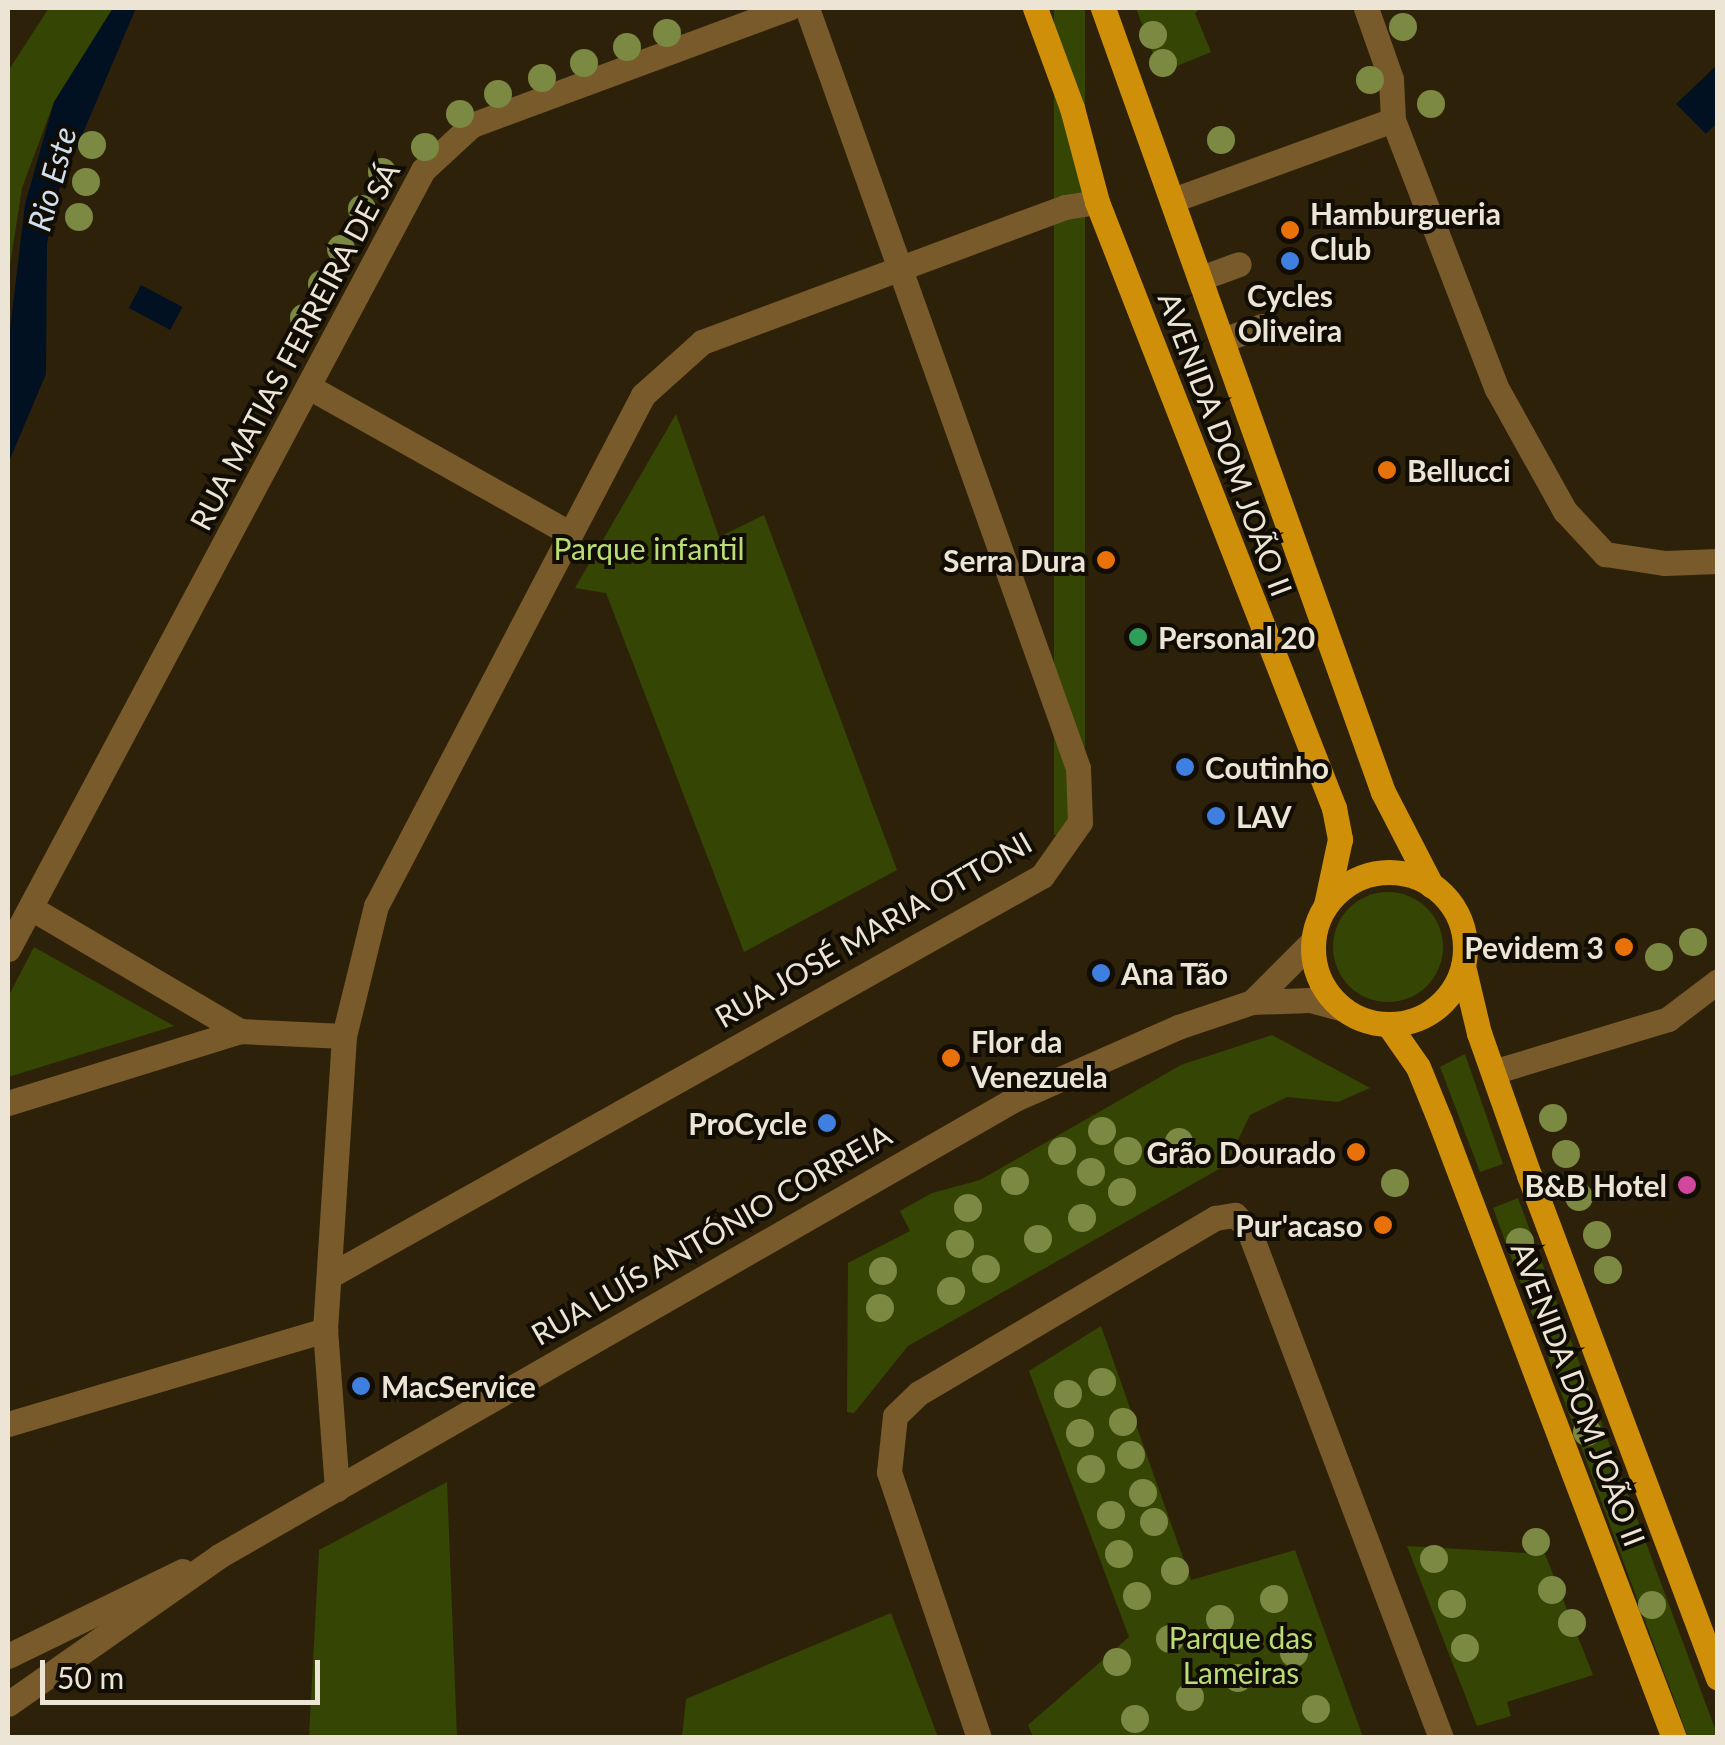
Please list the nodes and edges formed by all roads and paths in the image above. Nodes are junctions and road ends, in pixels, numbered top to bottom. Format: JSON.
{"nodes":[{"id":1,"x":789,"y":8,"type":"edge"},
{"id":2,"x":807,"y":8,"type":"edge"},
{"id":3,"x":1035,"y":8,"type":"edge"},
{"id":4,"x":1102,"y":8,"type":"edge"},
{"id":5,"x":1366,"y":8,"type":"edge"},
{"id":6,"x":1394,"y":120,"type":"junction"},
{"id":7,"x":1173,"y":200,"type":"junction"},
{"id":8,"x":1097,"y":202,"type":"junction"},
{"id":9,"x":1239,"y":264,"type":"dead end"},
{"id":10,"x":900,"y":269,"type":"junction"},
{"id":11,"x":1200,"y":278,"type":"junction"},
{"id":12,"x":1262,"y":326,"type":"dead end"},
{"id":13,"x":1222,"y":340,"type":"junction"},
{"id":14,"x":309,"y":388,"type":"junction"},
{"id":15,"x":569,"y":533,"type":"junction"},
{"id":16,"x":1718,"y":560,"type":"edge"},
{"id":17,"x":1431,"y":884,"type":"junction"},
{"id":18,"x":1326,"y":906,"type":"junction"},
{"id":19,"x":31,"y":908,"type":"junction"},
{"id":20,"x":1313,"y":941,"type":"junction"},
{"id":21,"x":8,"y":949,"type":"edge"},
{"id":22,"x":1463,"y":966,"type":"junction"},
{"id":23,"x":1718,"y":982,"type":"edge"},
{"id":24,"x":1252,"y":1002,"type":"junction"},
{"id":25,"x":1342,"y":1009,"type":"junction"},
{"id":26,"x":1388,"y":1024,"type":"junction"},
{"id":27,"x":240,"y":1032,"type":"junction"},
{"id":28,"x":344,"y":1036,"type":"junction"},
{"id":29,"x":1493,"y":1072,"type":"junction"},
{"id":30,"x":8,"y":1103,"type":"edge"},
{"id":31,"x":331,"y":1275,"type":"junction"},
{"id":32,"x":325,"y":1330,"type":"junction"},
{"id":33,"x":8,"y":1424,"type":"edge"},
{"id":34,"x":337,"y":1488,"type":"junction"},
{"id":35,"x":219,"y":1556,"type":"junction"},
{"id":36,"x":8,"y":1656,"type":"edge"},
{"id":37,"x":1718,"y":1678,"type":"edge"},
{"id":38,"x":8,"y":1704,"type":"edge"},
{"id":39,"x":979,"y":1738,"type":"edge"},
{"id":40,"x":1441,"y":1738,"type":"edge"},
{"id":41,"x":1674,"y":1738,"type":"edge"}],
"edges":[{"from":1,"to":14,"type":"street","name":"RUA MATIAS FERREIRA DE SÁ"},
{"from":2,"to":10,"type":"street"},
{"from":3,"to":8,"type":"main road","name":"AVENIDA DOM JOÃO II"},
{"from":4,"to":7,"type":"main road","name":"AVENIDA DOM JOÃO II"},
{"from":5,"to":6,"type":"street"},
{"from":6,"to":7,"type":"street"},
{"from":6,"to":16,"type":"street"},
{"from":7,"to":11,"type":"main road","name":"AVENIDA DOM JOÃO II"},
{"from":8,"to":10,"type":"street"},
{"from":8,"to":18,"type":"main road","name":"AVENIDA DOM JOÃO II"},
{"from":9,"to":11,"type":"street"},
{"from":10,"to":15,"type":"street"},
{"from":10,"to":31,"type":"street","name":"RUA JOSÉ MARIA OTTONI"},
{"from":11,"to":13,"type":"main road","name":"AVENIDA DOM JOÃO II"},
{"from":12,"to":13,"type":"street"},
{"from":13,"to":17,"type":"main road","name":"AVENIDA DOM JOÃO II"},
{"from":14,"to":15,"type":"street"},
{"from":14,"to":19,"type":"street","name":"RUA MATIAS FERREIRA DE SÁ"},
{"from":15,"to":28,"type":"street"},
{"from":17,"to":18,"type":"main road"},
{"from":17,"to":22,"type":"main road","name":"AVENIDA DOM JOÃO II"},
{"from":18,"to":20,"type":"main road","name":"AVENIDA DOM JOÃO II"},
{"from":19,"to":21,"type":"street","name":"RUA MATIAS FERREIRA DE SÁ"},
{"from":19,"to":27,"type":"street"},
{"from":20,"to":24,"type":"street","name":"RUA LUÍS ANTÓNIO CORREIA"},
{"from":20,"to":25,"type":"main road"},
{"from":22,"to":26,"type":"main road"},
{"from":22,"to":29,"type":"main road","name":"AVENIDA DOM JOÃO II"},
{"from":23,"to":29,"type":"street"},
{"from":24,"to":25,"type":"street","name":"RUA LUÍS ANTÓNIO CORREIA"},
{"from":24,"to":34,"type":"street","name":"RUA LUÍS ANTÓNIO CORREIA"},
{"from":25,"to":26,"type":"main road"},
{"from":26,"to":41,"type":"main road","name":"AVENIDA DOM JOÃO II"},
{"from":27,"to":28,"type":"street"},
{"from":27,"to":30,"type":"street"},
{"from":28,"to":31,"type":"street"},
{"from":29,"to":37,"type":"main road","name":"AVENIDA DOM JOÃO II"},
{"from":31,"to":32,"type":"street"},
{"from":32,"to":33,"type":"street"},
{"from":32,"to":34,"type":"street"},
{"from":34,"to":35,"type":"street","name":"RUA LUÍS ANTÓNIO CORREIA"},
{"from":35,"to":36,"type":"street","name":"RUA LUÍS ANTÓNIO CORREIA"},
{"from":35,"to":38,"type":"street","name":"RUA LUÍS ANTÓNIO CORREIA"},
{"from":39,"to":40,"type":"street"}]}
